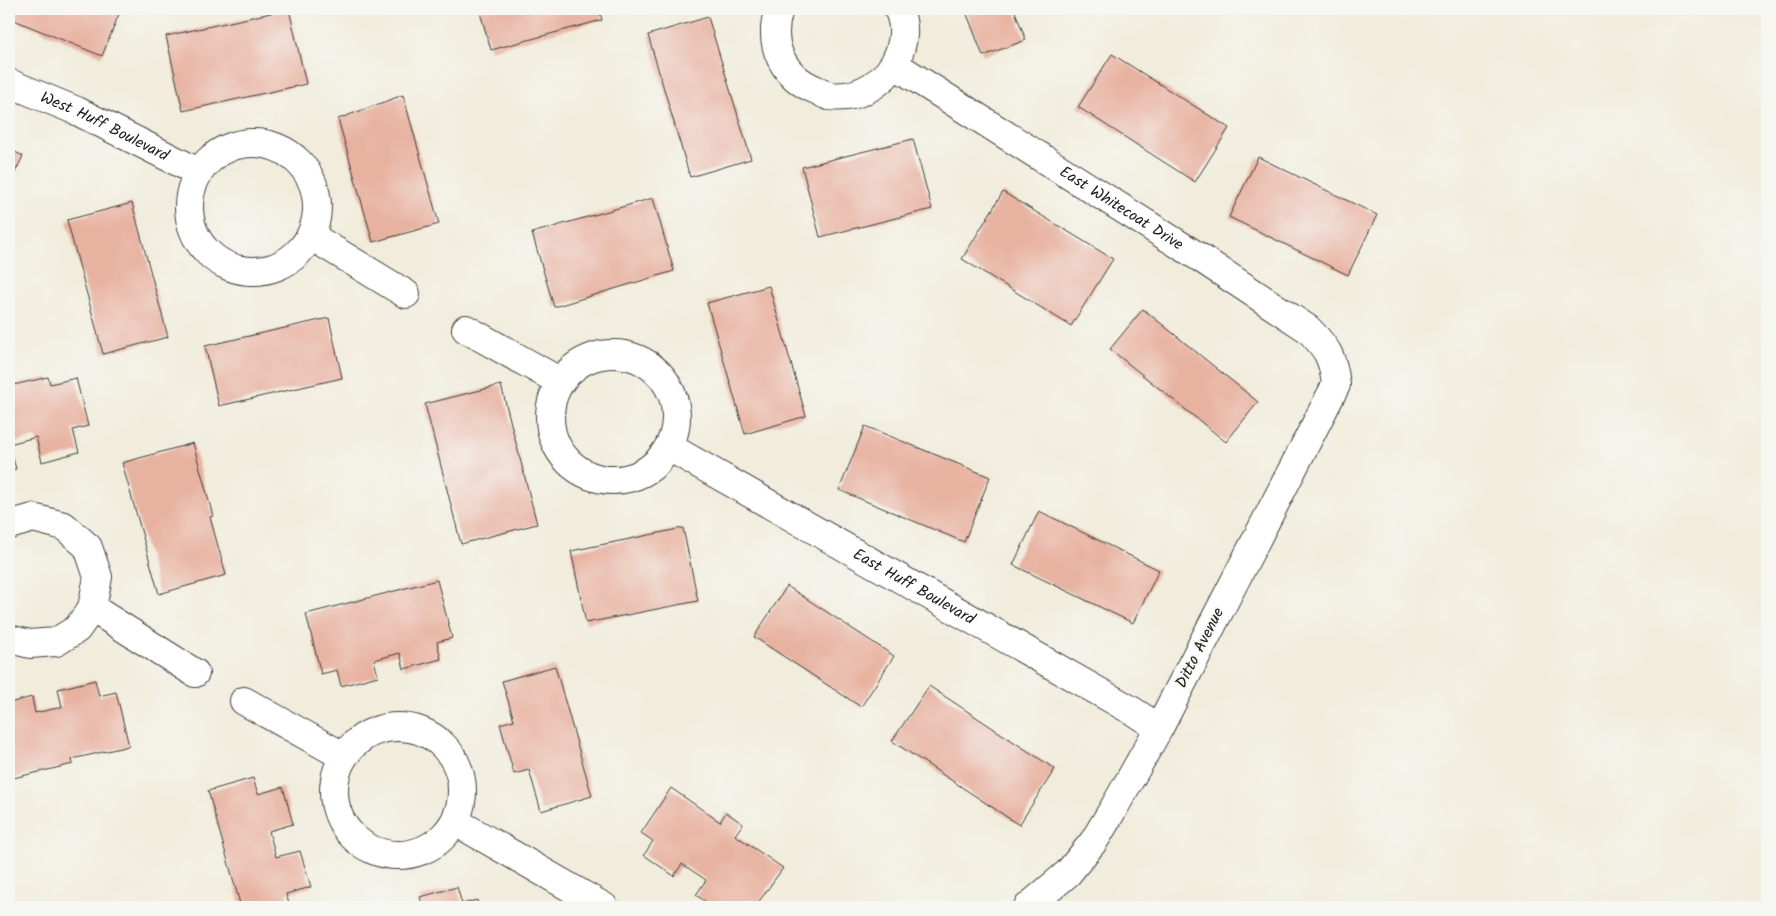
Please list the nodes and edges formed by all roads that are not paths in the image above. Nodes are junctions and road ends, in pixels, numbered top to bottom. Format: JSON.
{"nodes":[{"id":1,"x":780,"y":9,"type":"edge"},
{"id":2,"x":898,"y":9,"type":"edge"},
{"id":3,"x":894,"y":65,"type":"junction"},
{"id":4,"x":9,"y":83,"type":"edge"},
{"id":5,"x":198,"y":172,"type":"junction"},
{"id":6,"x":311,"y":236,"type":"junction"},
{"id":7,"x":406,"y":294,"type":"dead end"},
{"id":8,"x":466,"y":328,"type":"dead end"},
{"id":9,"x":1334,"y":366,"type":"joint"},
{"id":10,"x":559,"y":381,"type":"junction"},
{"id":11,"x":669,"y":447,"type":"junction"},
{"id":12,"x":9,"y":525,"type":"edge"},
{"id":13,"x":92,"y":608,"type":"junction"},
{"id":14,"x":9,"y":638,"type":"edge"},
{"id":15,"x":195,"y":673,"type":"dead end"},
{"id":16,"x":244,"y":701,"type":"dead end"},
{"id":17,"x":1159,"y":728,"type":"junction"},
{"id":18,"x":342,"y":756,"type":"junction"},
{"id":19,"x":456,"y":822,"type":"junction"},
{"id":20,"x":604,"y":907,"type":"edge"},
{"id":21,"x":1028,"y":907,"type":"edge"}],
"edges":[{"from":1,"to":3,"type":"street"},
{"from":2,"to":3,"type":"street"},
{"from":3,"to":9,"type":"street","name":"East Whitecoat Drive"},
{"from":4,"to":5,"type":"street","name":"West Huff Boulevard"},
{"from":5,"to":6,"type":"street"},
{"from":5,"to":6,"type":"street"},
{"from":6,"to":7,"type":"street"},
{"from":8,"to":10,"type":"street"},
{"from":9,"to":17,"type":"street","name":"Ditto Avenue"},
{"from":10,"to":11,"type":"street"},
{"from":10,"to":11,"type":"street"},
{"from":11,"to":17,"type":"street","name":"East Huff Boulevard"},
{"from":12,"to":13,"type":"street"},
{"from":13,"to":14,"type":"street"},
{"from":13,"to":15,"type":"street"},
{"from":16,"to":18,"type":"street"},
{"from":17,"to":21,"type":"street","name":"Ditto Avenue"},
{"from":18,"to":19,"type":"street"},
{"from":18,"to":19,"type":"street"},
{"from":19,"to":20,"type":"street"}]}
